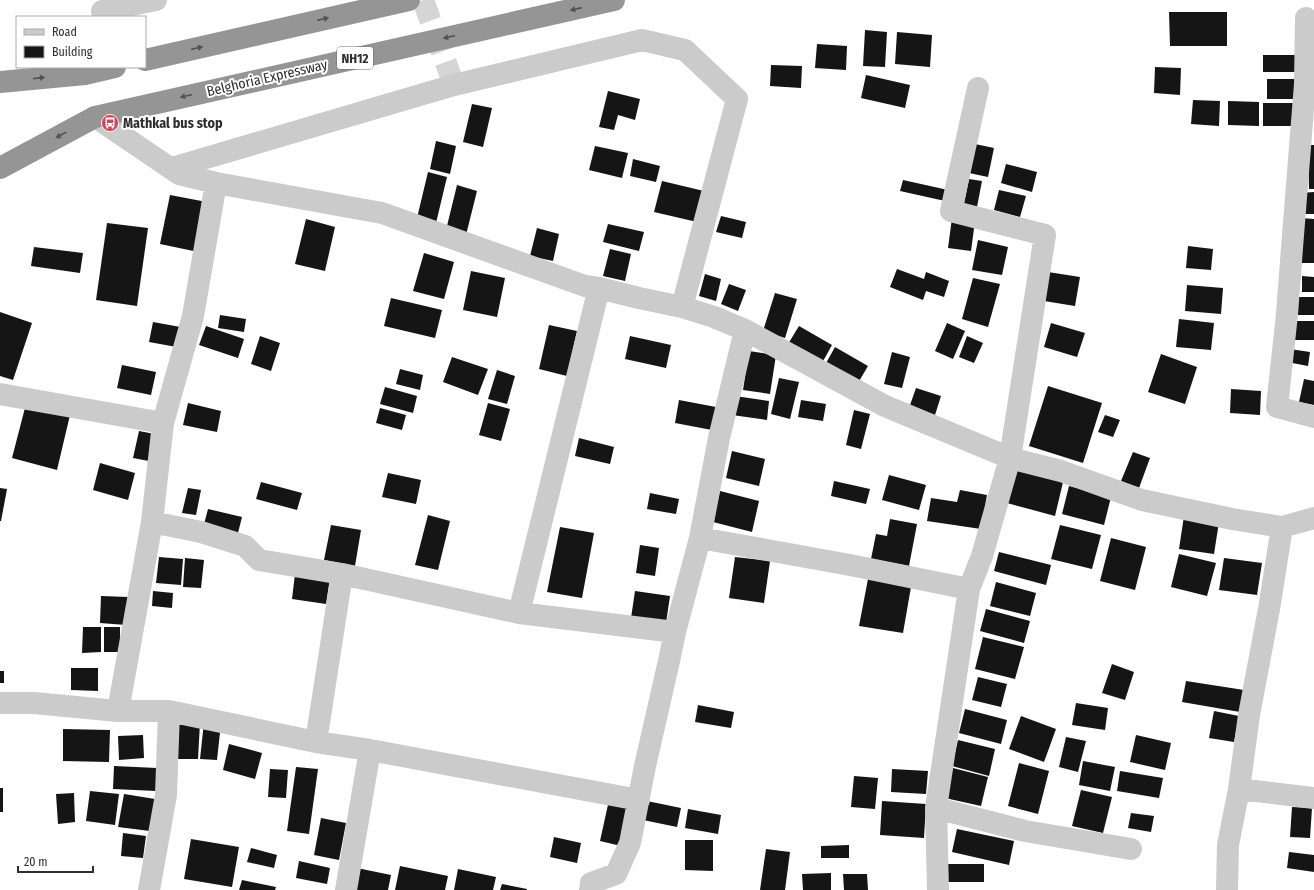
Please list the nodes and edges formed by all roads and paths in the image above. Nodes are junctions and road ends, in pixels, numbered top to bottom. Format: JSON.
{"nodes":[{"id":1,"x":156,"y":0,"type":"edge"},
{"id":2,"x":409,"y":0,"type":"edge"},
{"id":3,"x":614,"y":0,"type":"edge"},
{"id":4,"x":102,"y":9,"type":"edge"},
{"id":5,"x":1306,"y":18,"type":"dead end"},
{"id":6,"x":146,"y":60,"type":"edge"},
{"id":7,"x":105,"y":68,"type":"edge"},
{"id":8,"x":86,"y":70,"type":"edge"},
{"id":9,"x":0,"y":82,"type":"edge"},
{"id":10,"x":978,"y":88,"type":"dead end"},
{"id":11,"x":95,"y":117,"type":"junction"},
{"id":12,"x":0,"y":168,"type":"edge"},
{"id":13,"x":172,"y":168,"type":"junction"},
{"id":14,"x":216,"y":183,"type":"junction"},
{"id":15,"x":599,"y":288,"type":"junction"},
{"id":16,"x":682,"y":307,"type":"junction"},
{"id":17,"x":745,"y":330,"type":"junction"},
{"id":18,"x":0,"y":394,"type":"edge"},
{"id":19,"x":1314,"y":417,"type":"edge"},
{"id":20,"x":163,"y":423,"type":"junction"},
{"id":21,"x":1010,"y":458,"type":"junction"},
{"id":22,"x":1314,"y":518,"type":"edge"},
{"id":23,"x":152,"y":522,"type":"junction"},
{"id":24,"x":1282,"y":527,"type":"junction"},
{"id":25,"x":700,"y":538,"type":"junction"},
{"id":26,"x":342,"y":574,"type":"junction"},
{"id":27,"x":969,"y":589,"type":"junction"},
{"id":28,"x":519,"y":613,"type":"junction"},
{"id":29,"x":675,"y":632,"type":"junction"},
{"id":30,"x":0,"y":703,"type":"edge"},
{"id":31,"x":169,"y":710,"type":"junction"},
{"id":32,"x":118,"y":711,"type":"junction"},
{"id":33,"x":316,"y":742,"type":"junction"},
{"id":34,"x":370,"y":750,"type":"junction"},
{"id":35,"x":1238,"y":789,"type":"junction"},
{"id":36,"x":1314,"y":798,"type":"edge"},
{"id":37,"x":639,"y":800,"type":"junction"},
{"id":38,"x":936,"y":808,"type":"junction"},
{"id":39,"x":1131,"y":849,"type":"dead end"},
{"id":40,"x":149,"y":890,"type":"edge"},
{"id":41,"x":346,"y":890,"type":"edge"},
{"id":42,"x":590,"y":890,"type":"edge"},
{"id":43,"x":938,"y":890,"type":"edge"},
{"id":44,"x":1227,"y":890,"type":"edge"}],
"edges":[{"from":1,"to":4,"type":"street"},
{"from":6,"to":2,"type":"highway","one_way":true},
{"from":3,"to":11,"type":"highway","name":"Belghoria Expressway","number":"NH12","one_way":true},
{"from":5,"to":19,"type":"street"},
{"from":7,"to":8,"type":"highway"},
{"from":9,"to":8,"type":"highway","one_way":true},
{"from":10,"to":21,"type":"street"},
{"from":11,"to":12,"type":"highway","name":"Belghoria Expressway","number":"NH12","one_way":true},
{"from":11,"to":13,"type":"street"},
{"from":13,"to":14,"type":"street"},
{"from":13,"to":16,"type":"street"},
{"from":14,"to":15,"type":"street"},
{"from":14,"to":20,"type":"street"},
{"from":15,"to":16,"type":"street"},
{"from":15,"to":28,"type":"street"},
{"from":16,"to":17,"type":"street"},
{"from":17,"to":21,"type":"street"},
{"from":17,"to":25,"type":"street"},
{"from":18,"to":20,"type":"street"},
{"from":20,"to":23,"type":"street"},
{"from":21,"to":24,"type":"street"},
{"from":21,"to":27,"type":"street"},
{"from":22,"to":24,"type":"street"},
{"from":23,"to":26,"type":"street"},
{"from":23,"to":32,"type":"street"},
{"from":24,"to":35,"type":"street"},
{"from":25,"to":27,"type":"street"},
{"from":25,"to":29,"type":"street"},
{"from":26,"to":28,"type":"street"},
{"from":26,"to":33,"type":"street"},
{"from":27,"to":38,"type":"street"},
{"from":28,"to":29,"type":"street"},
{"from":29,"to":37,"type":"street"},
{"from":30,"to":32,"type":"street"},
{"from":31,"to":32,"type":"street"},
{"from":31,"to":33,"type":"street"},
{"from":31,"to":40,"type":"street"},
{"from":33,"to":34,"type":"street"},
{"from":34,"to":37,"type":"street"},
{"from":34,"to":41,"type":"street"},
{"from":35,"to":36,"type":"street"},
{"from":35,"to":44,"type":"street"},
{"from":37,"to":42,"type":"street"},
{"from":38,"to":39,"type":"street"},
{"from":38,"to":43,"type":"street"}]}
